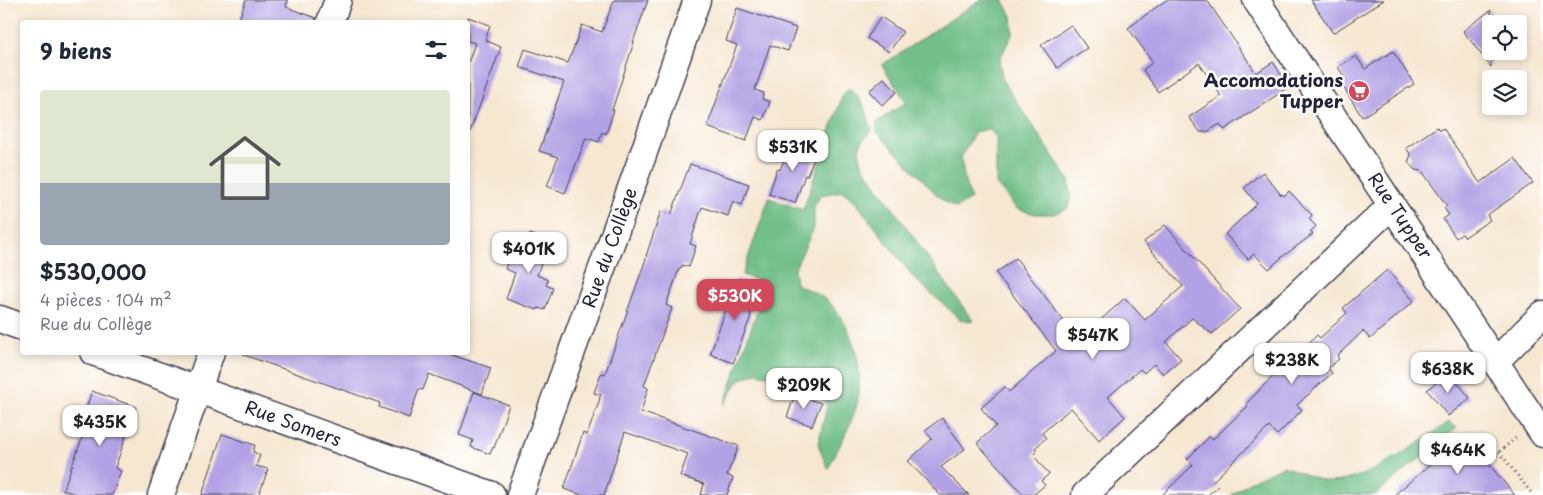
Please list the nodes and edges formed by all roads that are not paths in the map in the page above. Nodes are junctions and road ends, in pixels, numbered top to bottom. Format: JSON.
{"nodes":[{"id":1,"x":338,"y":0,"type":"edge"},
{"id":2,"x":697,"y":0,"type":"edge"},
{"id":3,"x":1256,"y":0,"type":"edge"},
{"id":4,"x":331,"y":20,"type":"edge"},
{"id":5,"x":1392,"y":205,"type":"junction"},
{"id":6,"x":1543,"y":314,"type":"edge"},
{"id":7,"x":0,"y":319,"type":"edge"},
{"id":8,"x":20,"y":326,"type":"edge"},
{"id":9,"x":101,"y":355,"type":"edge"},
{"id":10,"x":210,"y":355,"type":"edge"},
{"id":11,"x":1496,"y":361,"type":"junction"},
{"id":12,"x":198,"y":390,"type":"junction"},
{"id":13,"x":1543,"y":434,"type":"edge"},
{"id":14,"x":161,"y":495,"type":"edge"},
{"id":15,"x":492,"y":495,"type":"edge"},
{"id":16,"x":520,"y":495,"type":"edge"},
{"id":17,"x":1085,"y":495,"type":"edge"}],
"edges":[{"from":1,"to":4,"type":"street"},
{"from":2,"to":16,"type":"street","name":"Rue du Collège"},
{"from":3,"to":5,"type":"street","name":"Rue Tupper"},
{"from":5,"to":11,"type":"street","name":"Rue Tupper"},
{"from":5,"to":17,"type":"street"},
{"from":6,"to":11,"type":"street"},
{"from":7,"to":8,"type":"street"},
{"from":9,"to":12,"type":"street","name":"Rue Somers"},
{"from":10,"to":12,"type":"street"},
{"from":11,"to":13,"type":"street","name":"Rue Tupper"},
{"from":12,"to":14,"type":"street"},
{"from":12,"to":15,"type":"street","name":"Rue Somers"}]}
